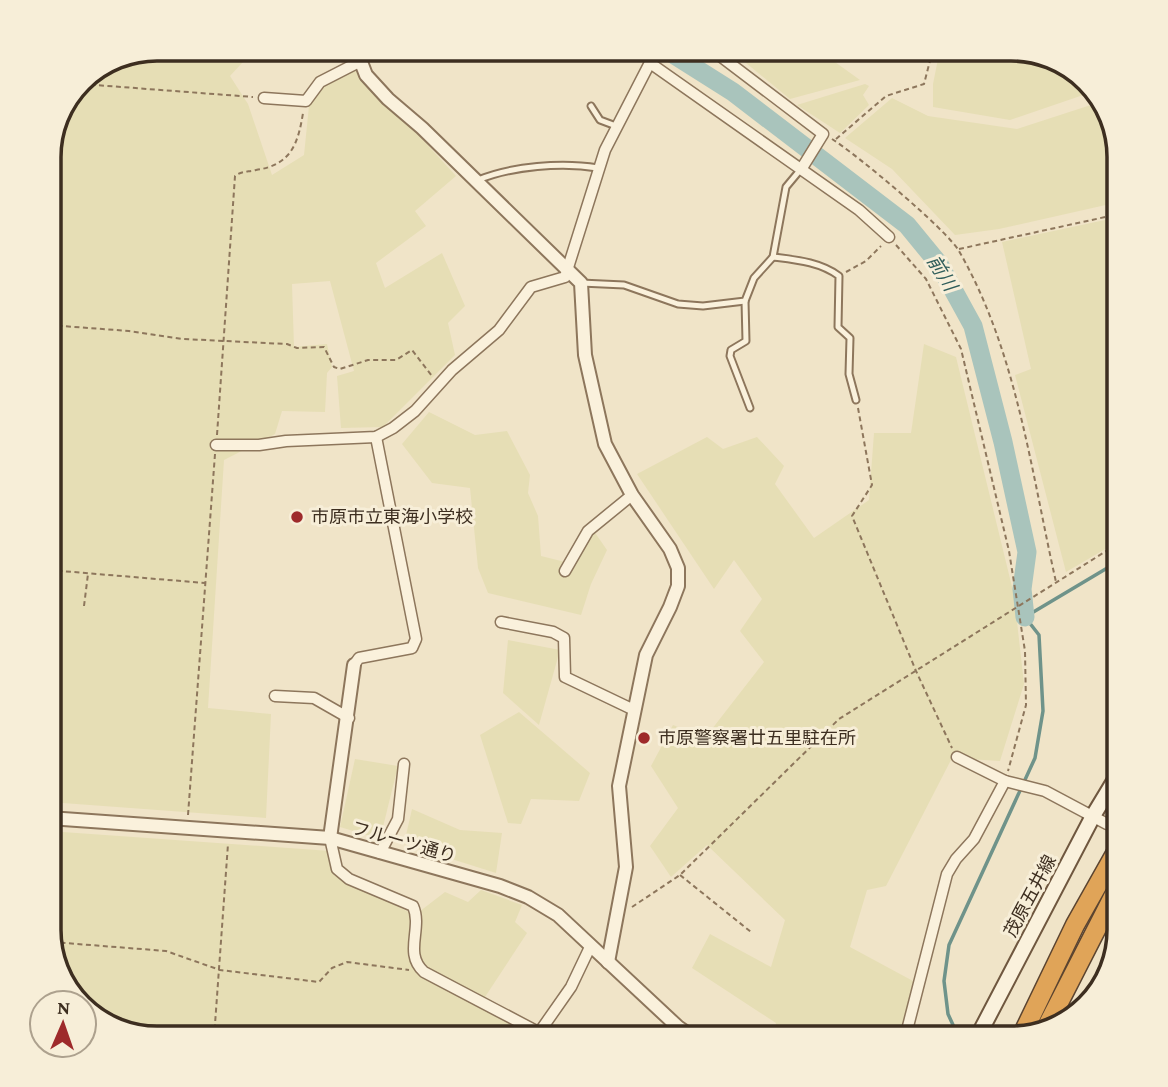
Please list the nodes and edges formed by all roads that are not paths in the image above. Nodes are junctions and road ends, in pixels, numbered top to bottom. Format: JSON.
{"nodes":[{"id":1,"x":349,"y":61,"type":"edge"},
{"id":2,"x":361,"y":61,"type":"edge"},
{"id":3,"x":727,"y":61,"type":"edge"},
{"id":4,"x":650,"y":63,"type":"joint"},
{"id":5,"x":264,"y":98,"type":"road end"},
{"id":6,"x":591,"y":106,"type":"dead end"},
{"id":7,"x":616,"y":126,"type":"junction"},
{"id":8,"x":598,"y":168,"type":"junction"},
{"id":9,"x":801,"y":169,"type":"junction"},
{"id":10,"x":475,"y":182,"type":"junction"},
{"id":11,"x":889,"y":237,"type":"road end"},
{"id":12,"x":774,"y":257,"type":"junction"},
{"id":13,"x":566,"y":270,"type":"junction"},
{"id":14,"x":581,"y":283,"type":"junction"},
{"id":15,"x":745,"y":301,"type":"junction"},
{"id":16,"x":856,"y":400,"type":"road end"},
{"id":17,"x":750,"y":408,"type":"dead end"},
{"id":18,"x":376,"y":437,"type":"junction"},
{"id":19,"x":216,"y":445,"type":"road end"},
{"id":20,"x":632,"y":495,"type":"junction"},
{"id":21,"x":565,"y":571,"type":"dead end"},
{"id":22,"x":501,"y":622,"type":"dead end"},
{"id":23,"x":355,"y":664,"type":"joint"},
{"id":24,"x":275,"y":696,"type":"dead end"},
{"id":25,"x":634,"y":710,"type":"junction"},
{"id":26,"x":349,"y":718,"type":"junction"},
{"id":27,"x":957,"y":757,"type":"road end"},
{"id":28,"x":404,"y":764,"type":"dead end"},
{"id":29,"x":1005,"y":780,"type":"junction"},
{"id":30,"x":1107,"y":793,"type":"edge"},
{"id":31,"x":1093,"y":816,"type":"junction"},
{"id":32,"x":61,"y":819,"type":"edge"},
{"id":33,"x":1107,"y":824,"type":"tunnel mouth"},
{"id":34,"x":330,"y":838,"type":"junction"},
{"id":35,"x":380,"y":853,"type":"junction"},
{"id":36,"x":1107,"y":869,"type":"edge"},
{"id":37,"x":1107,"y":908,"type":"edge"},
{"id":38,"x":591,"y":945,"type":"junction"},
{"id":39,"x":608,"y":961,"type":"junction"},
{"id":40,"x":1053,"y":1015,"type":"edge"},
{"id":41,"x":1027,"y":1024,"type":"edge"},
{"id":42,"x":522,"y":1026,"type":"edge"},
{"id":43,"x":544,"y":1026,"type":"edge"},
{"id":44,"x":677,"y":1026,"type":"edge"},
{"id":45,"x":908,"y":1026,"type":"edge"},
{"id":46,"x":983,"y":1026,"type":"edge"}],
"edges":[{"from":1,"to":5,"type":"street"},
{"from":2,"to":10,"type":"street"},
{"from":3,"to":9,"type":"street"},
{"from":4,"to":7,"type":"street"},
{"from":4,"to":9,"type":"street"},
{"from":6,"to":7,"type":"lane"},
{"from":7,"to":8,"type":"street"},
{"from":8,"to":10,"type":"lane"},
{"from":8,"to":13,"type":"street"},
{"from":9,"to":11,"type":"street"},
{"from":9,"to":12,"type":"lane"},
{"from":10,"to":13,"type":"street"},
{"from":12,"to":15,"type":"lane"},
{"from":12,"to":16,"type":"lane"},
{"from":13,"to":14,"type":"street"},
{"from":13,"to":18,"type":"street"},
{"from":14,"to":15,"type":"lane"},
{"from":14,"to":20,"type":"street"},
{"from":15,"to":17,"type":"lane"},
{"from":18,"to":19,"type":"street"},
{"from":18,"to":23,"type":"street"},
{"from":20,"to":21,"type":"street"},
{"from":20,"to":25,"type":"street"},
{"from":22,"to":25,"type":"street"},
{"from":23,"to":26,"type":"street"},
{"from":24,"to":26,"type":"street"},
{"from":25,"to":39,"type":"street"},
{"from":26,"to":34,"type":"street"},
{"from":27,"to":29,"type":"street"},
{"from":28,"to":35,"type":"street"},
{"from":29,"to":31,"type":"street"},
{"from":29,"to":45,"type":"street"},
{"from":30,"to":31,"type":"main road","name":"茂原五井線"},
{"from":31,"to":33,"type":"street"},
{"from":31,"to":46,"type":"main road","name":"茂原五井線"},
{"from":32,"to":34,"type":"street","name":"フルーツ通り"},
{"from":34,"to":35,"type":"street","name":"フルーツ通り"},
{"from":34,"to":42,"type":"street"},
{"from":35,"to":38,"type":"street","name":"フルーツ通り"},
{"from":36,"to":41,"type":"highway"},
{"from":37,"to":40,"type":"highway"},
{"from":38,"to":39,"type":"street","name":"フルーツ通り"},
{"from":38,"to":43,"type":"street"},
{"from":39,"to":44,"type":"street","name":"フルーツ通り"}]}
